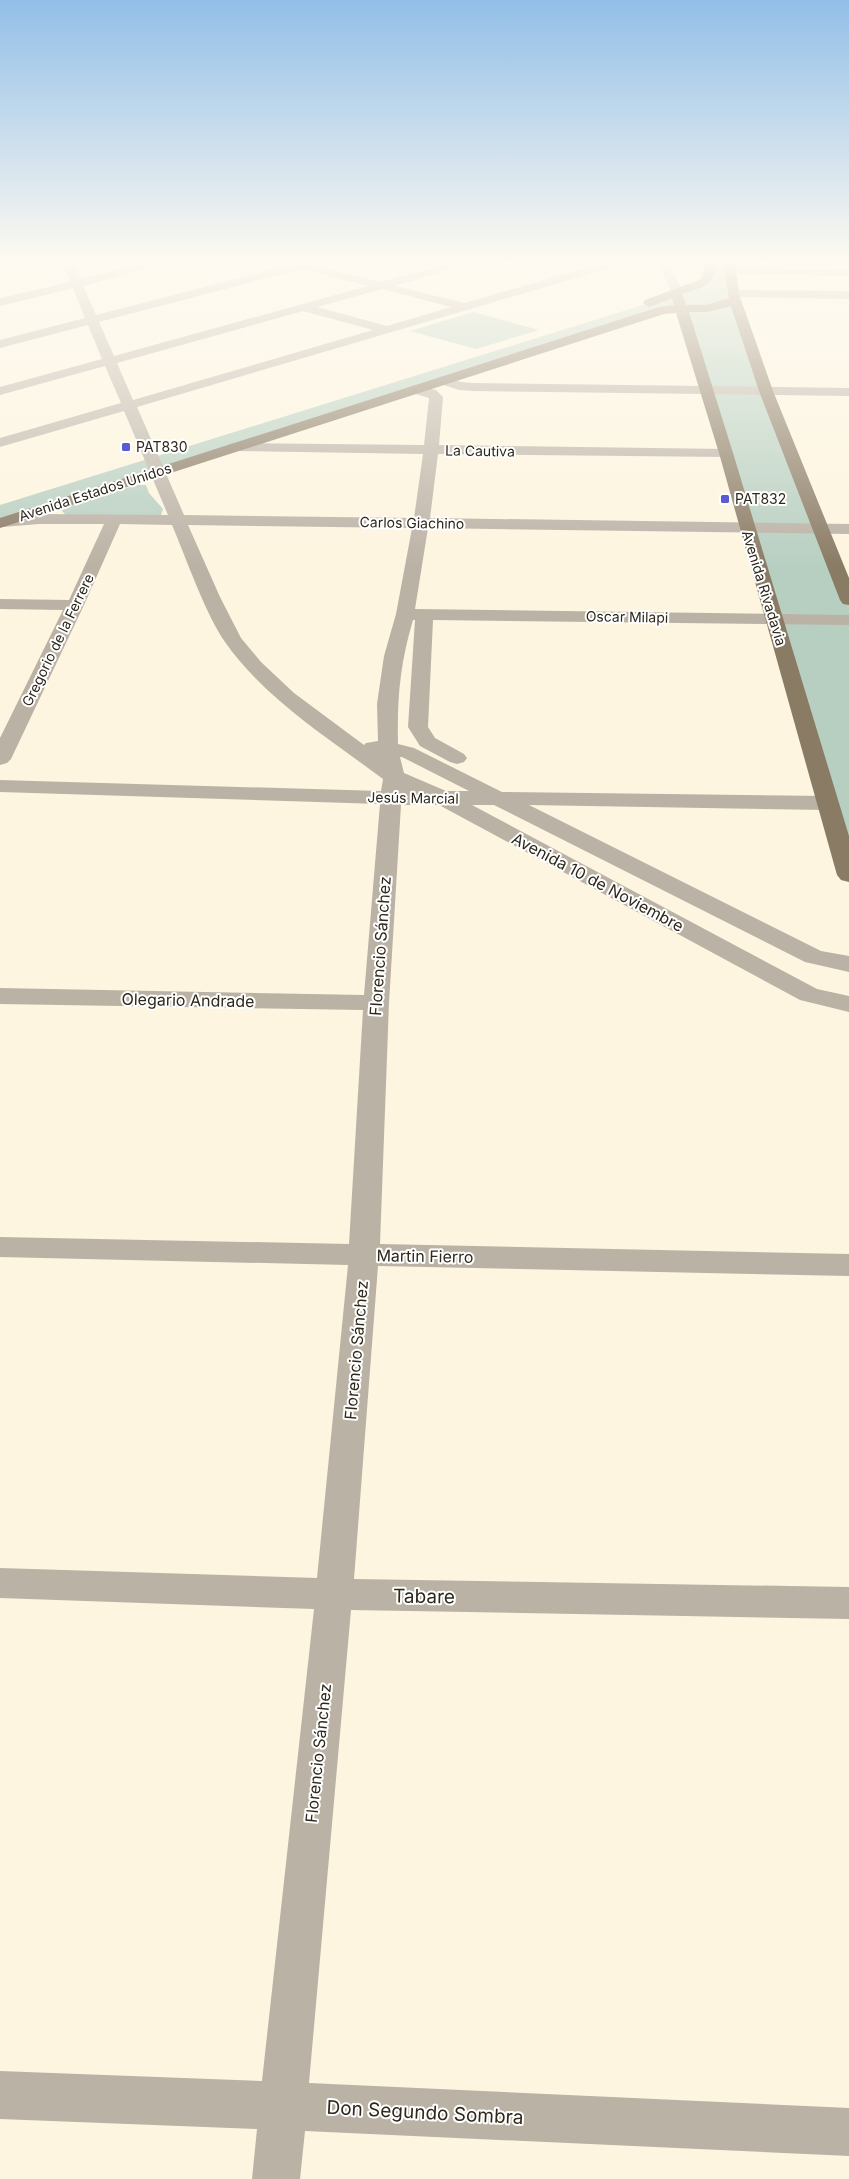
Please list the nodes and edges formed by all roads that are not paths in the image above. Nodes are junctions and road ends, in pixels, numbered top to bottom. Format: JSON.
{"nodes":[{"id":1,"x":104,"y":363,"type":"edge"},
{"id":2,"x":111,"y":363,"type":"edge"},
{"id":3,"x":277,"y":363,"type":"edge"},
{"id":4,"x":476,"y":363,"type":"edge"},
{"id":5,"x":486,"y":363,"type":"edge"},
{"id":6,"x":698,"y":363,"type":"edge"},
{"id":7,"x":756,"y":363,"type":"edge"},
{"id":8,"x":424,"y":381,"type":"junction"},
{"id":9,"x":706,"y":390,"type":"junction"},
{"id":10,"x":0,"y":391,"type":"edge"},
{"id":11,"x":766,"y":391,"type":"junction"},
{"id":12,"x":849,"y":392,"type":"edge"},
{"id":13,"x":130,"y":406,"type":"junction"},
{"id":14,"x":0,"y":443,"type":"edge"},
{"id":15,"x":234,"y":447,"type":"junction"},
{"id":16,"x":432,"y":450,"type":"junction"},
{"id":17,"x":726,"y":453,"type":"junction"},
{"id":18,"x":159,"y":461,"type":"junction"},
{"id":19,"x":133,"y":463,"type":"dead end"},
{"id":20,"x":114,"y":519,"type":"junction"},
{"id":21,"x":178,"y":521,"type":"junction"},
{"id":22,"x":2,"y":522,"type":"edge"},
{"id":23,"x":421,"y":524,"type":"junction"},
{"id":24,"x":746,"y":526,"type":"junction"},
{"id":25,"x":822,"y":528,"type":"junction"},
{"id":26,"x":849,"y":528,"type":"edge"},
{"id":27,"x":849,"y":600,"type":"edge"},
{"id":28,"x":0,"y":604,"type":"edge"},
{"id":29,"x":75,"y":605,"type":"junction"},
{"id":30,"x":415,"y":614,"type":"junction"},
{"id":31,"x":774,"y":619,"type":"junction"},
{"id":32,"x":849,"y":620,"type":"edge"},
{"id":33,"x":354,"y":745,"type":"junction"},
{"id":34,"x":388,"y":748,"type":"junction"},
{"id":35,"x":0,"y":759,"type":"edge"},
{"id":36,"x":0,"y":786,"type":"edge"},
{"id":37,"x":392,"y":788,"type":"junction"},
{"id":38,"x":443,"y":798,"type":"junction"},
{"id":39,"x":495,"y":798,"type":"junction"},
{"id":40,"x":531,"y":798,"type":"junction"},
{"id":41,"x":827,"y":803,"type":"junction"},
{"id":42,"x":849,"y":875,"type":"edge"},
{"id":43,"x":849,"y":964,"type":"edge"},
{"id":44,"x":0,"y":996,"type":"edge"},
{"id":45,"x":376,"y":1003,"type":"junction"},
{"id":46,"x":849,"y":1004,"type":"edge"},
{"id":47,"x":0,"y":1247,"type":"edge"},
{"id":48,"x":364,"y":1254,"type":"junction"},
{"id":49,"x":849,"y":1265,"type":"edge"},
{"id":50,"x":0,"y":1583,"type":"edge"},
{"id":51,"x":334,"y":1594,"type":"junction"},
{"id":52,"x":849,"y":1603,"type":"edge"},
{"id":53,"x":0,"y":2095,"type":"edge"},
{"id":54,"x":282,"y":2106,"type":"junction"},
{"id":55,"x":849,"y":2132,"type":"edge"},
{"id":56,"x":276,"y":2179,"type":"edge"}],
"edges":[{"from":1,"to":10,"type":"street"},
{"from":2,"to":13,"type":"street","name":"Avenida 10 de Noviembre"},
{"from":3,"to":13,"type":"street"},
{"from":4,"to":8,"type":"main road","name":"Avenida Estados Unidos"},
{"from":5,"to":8,"type":"main road","name":"Avenida Estados Unidos"},
{"from":6,"to":9,"type":"main road","name":"Avenida Rivadavia"},
{"from":7,"to":11,"type":"main road"},
{"from":8,"to":9,"type":"street"},
{"from":8,"to":15,"type":"main road","name":"Avenida Estados Unidos"},
{"from":8,"to":16,"type":"street","name":"Florencio Sánchez"},
{"from":9,"to":11,"type":"street"},
{"from":9,"to":17,"type":"main road","name":"Avenida Rivadavia"},
{"from":11,"to":12,"type":"street"},
{"from":11,"to":25,"type":"main road"},
{"from":13,"to":14,"type":"street"},
{"from":13,"to":18,"type":"street","name":"Avenida 10 de Noviembre"},
{"from":15,"to":16,"type":"street","name":"La Cautiva"},
{"from":15,"to":18,"type":"main road","name":"Avenida Estados Unidos"},
{"from":16,"to":17,"type":"street","name":"La Cautiva"},
{"from":16,"to":23,"type":"street","name":"Florencio Sánchez"},
{"from":17,"to":24,"type":"main road","name":"Avenida Rivadavia"},
{"from":18,"to":19,"type":"main road","name":"Avenida Estados Unidos"},
{"from":18,"to":21,"type":"street","name":"Avenida 10 de Noviembre"},
{"from":18,"to":22,"type":"main road","name":"Avenida Estados Unidos"},
{"from":20,"to":21,"type":"street","name":"Carlos Giachino"},
{"from":20,"to":22,"type":"street","name":"Carlos Giachino"},
{"from":20,"to":29,"type":"street","name":"Gregorio de la Ferrere"},
{"from":21,"to":23,"type":"street","name":"Carlos Giachino"},
{"from":21,"to":33,"type":"street","name":"Avenida 10 de Noviembre"},
{"from":23,"to":24,"type":"street","name":"Carlos Giachino"},
{"from":23,"to":30,"type":"street","name":"Florencio Sánchez"},
{"from":24,"to":25,"type":"street","name":"Carlos Giachino"},
{"from":24,"to":31,"type":"main road","name":"Avenida Rivadavia"},
{"from":25,"to":26,"type":"street","name":"Carlos Giachino"},
{"from":25,"to":27,"type":"main road"},
{"from":28,"to":29,"type":"street"},
{"from":29,"to":35,"type":"street","name":"Gregorio de la Ferrere"},
{"from":30,"to":31,"type":"street","name":"Oscar Milapi"},
{"from":30,"to":34,"type":"street","name":"Florencio Sánchez"},
{"from":30,"to":40,"type":"street"},
{"from":31,"to":32,"type":"street","name":"Oscar Milapi"},
{"from":31,"to":41,"type":"main road","name":"Avenida Rivadavia"},
{"from":33,"to":34,"type":"street","name":"Avenida 10 de Noviembre"},
{"from":33,"to":37,"type":"street","name":"Avenida 10 de Noviembre"},
{"from":34,"to":37,"type":"street","name":"Florencio Sánchez"},
{"from":34,"to":39,"type":"street","name":"Avenida 10 de Noviembre"},
{"from":36,"to":37,"type":"street","name":"Jesús Marcial"},
{"from":37,"to":38,"type":"street","name":"Avenida 10 de Noviembre"},
{"from":37,"to":45,"type":"street","name":"Florencio Sánchez"},
{"from":38,"to":39,"type":"street","name":"Jesús Marcial"},
{"from":38,"to":46,"type":"street","name":"Avenida 10 de Noviembre"},
{"from":39,"to":40,"type":"street","name":"Jesús Marcial"},
{"from":39,"to":43,"type":"street","name":"Avenida 10 de Noviembre"},
{"from":40,"to":41,"type":"street","name":"Jesús Marcial"},
{"from":41,"to":42,"type":"main road","name":"Avenida Rivadavia"},
{"from":44,"to":45,"type":"street","name":"Olegario Andrade"},
{"from":45,"to":48,"type":"street","name":"Florencio Sánchez"},
{"from":47,"to":48,"type":"street","name":"Martin Fierro"},
{"from":48,"to":49,"type":"street","name":"Martin Fierro"},
{"from":48,"to":51,"type":"street","name":"Florencio Sánchez"},
{"from":50,"to":51,"type":"street","name":"Tabare"},
{"from":51,"to":52,"type":"street","name":"Tabare"},
{"from":51,"to":54,"type":"street","name":"Florencio Sánchez"},
{"from":53,"to":54,"type":"street","name":"Don Segundo Sombra"},
{"from":54,"to":55,"type":"street","name":"Don Segundo Sombra"},
{"from":54,"to":56,"type":"street","name":"Florencio Sánchez"}]}
